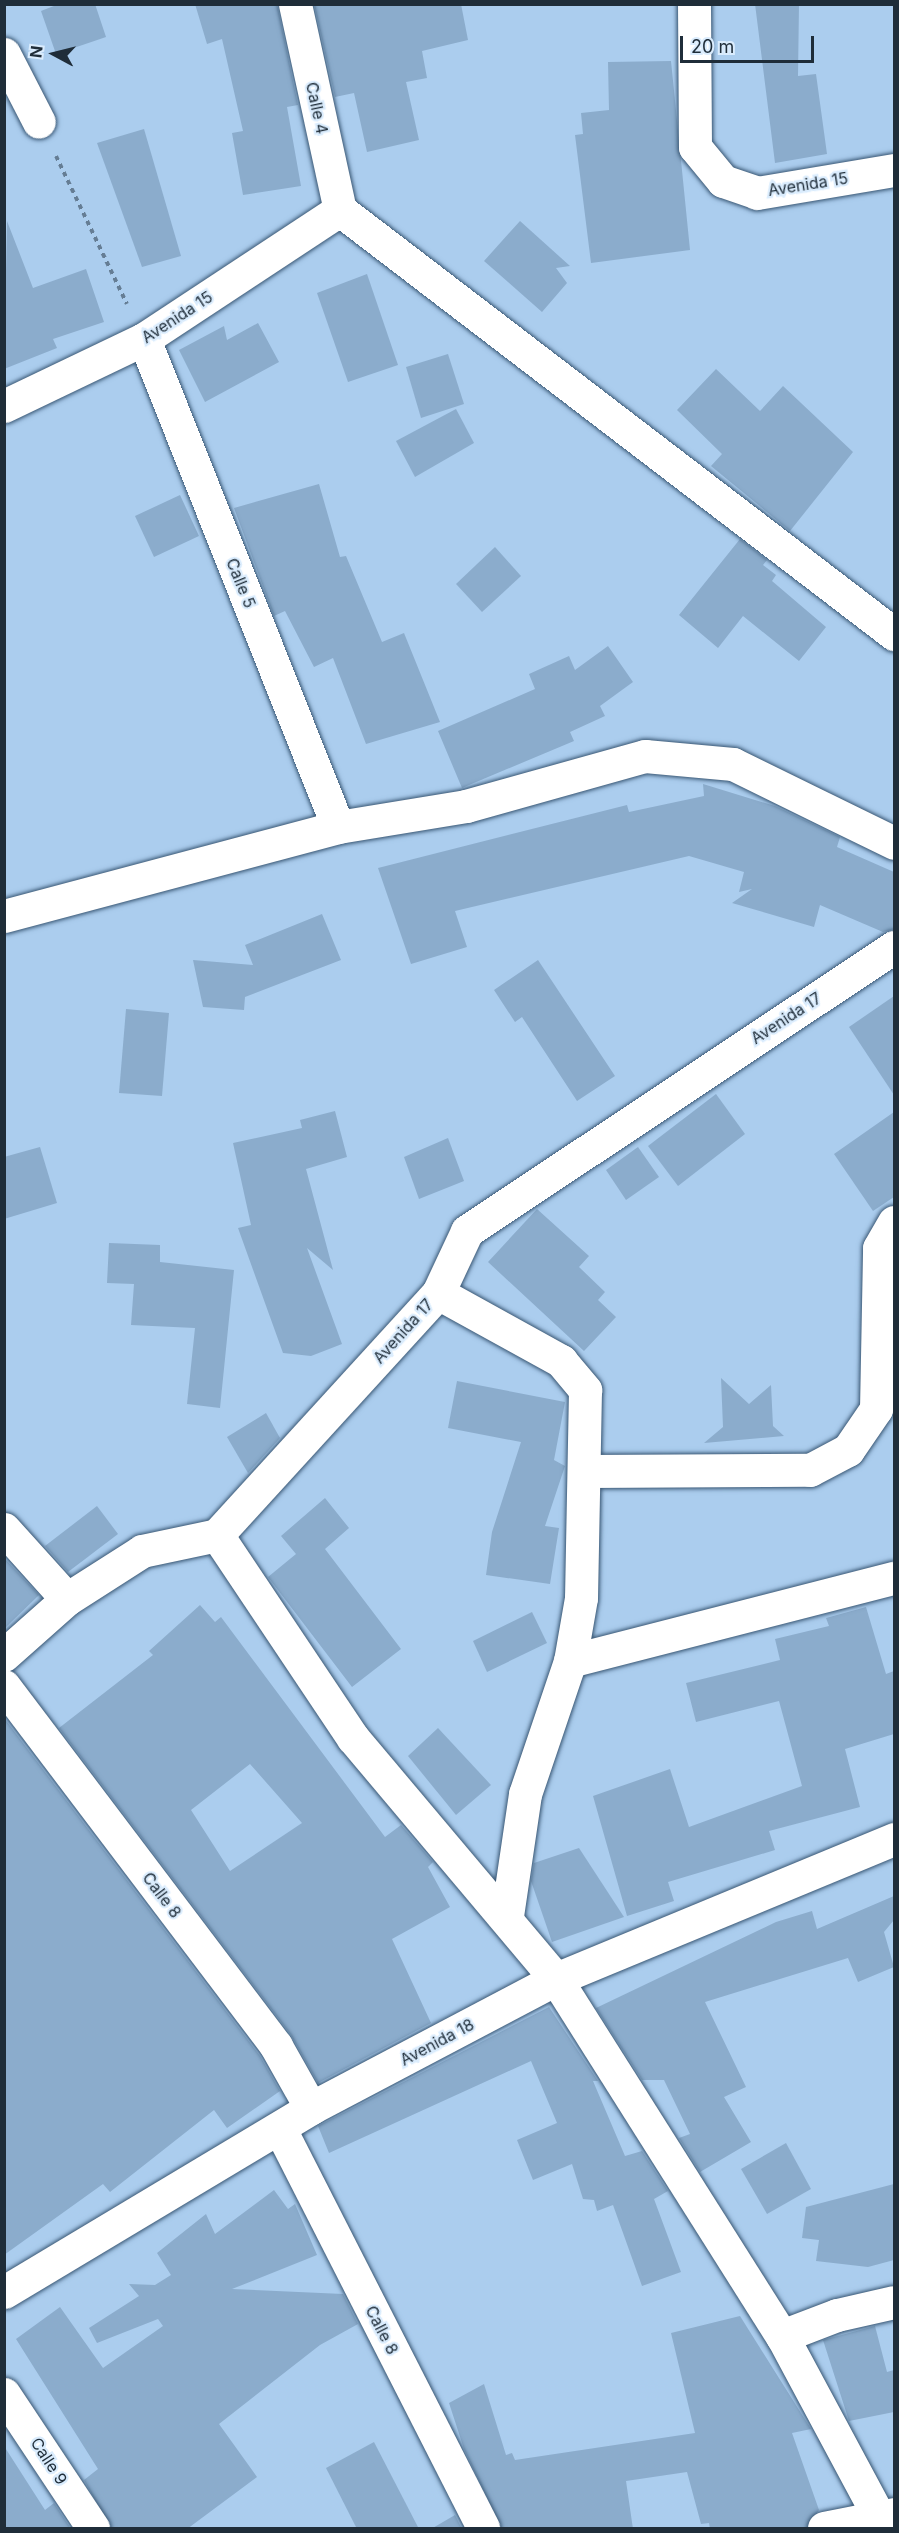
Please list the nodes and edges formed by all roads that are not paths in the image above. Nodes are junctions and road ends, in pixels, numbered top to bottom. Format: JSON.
{"nodes":[{"id":1,"x":295,"y":4,"type":"edge"},
{"id":2,"x":694,"y":4,"type":"edge"},
{"id":3,"x":4,"y":54,"type":"edge"},
{"id":4,"x":39,"y":122,"type":"road end"},
{"id":5,"x":894,"y":170,"type":"edge"},
{"id":6,"x":340,"y":210,"type":"junction"},
{"id":7,"x":144,"y":339,"type":"junction"},
{"id":8,"x":4,"y":406,"type":"edge"},
{"id":9,"x":894,"y":632,"type":"edge"},
{"id":10,"x":338,"y":827,"type":"junction"},
{"id":11,"x":894,"y":843,"type":"edge"},
{"id":12,"x":4,"y":916,"type":"edge"},
{"id":13,"x":894,"y":947,"type":"edge"},
{"id":14,"x":894,"y":1222,"type":"edge"},
{"id":15,"x":438,"y":1293,"type":"junction"},
{"id":16,"x":587,"y":1471,"type":"junction"},
{"id":17,"x":4,"y":1529,"type":"edge"},
{"id":18,"x":217,"y":1535,"type":"junction"},
{"id":19,"x":894,"y":1578,"type":"edge"},
{"id":20,"x":67,"y":1599,"type":"junction"},
{"id":21,"x":4,"y":1655,"type":"edge"},
{"id":22,"x":570,"y":1661,"type":"junction"},
{"id":23,"x":4,"y":1686,"type":"edge"},
{"id":24,"x":894,"y":1839,"type":"edge"},
{"id":25,"x":507,"y":1916,"type":"junction"},
{"id":26,"x":556,"y":1979,"type":"junction"},
{"id":27,"x":312,"y":2108,"type":"junction"},
{"id":28,"x":281,"y":2131,"type":"junction"},
{"id":29,"x":4,"y":2292,"type":"edge"},
{"id":30,"x":894,"y":2302,"type":"edge"},
{"id":31,"x":782,"y":2336,"type":"junction"},
{"id":32,"x":4,"y":2394,"type":"edge"},
{"id":33,"x":886,"y":2520,"type":"edge"},
{"id":34,"x":93,"y":2529,"type":"edge"},
{"id":35,"x":483,"y":2529,"type":"edge"},
{"id":36,"x":824,"y":2529,"type":"edge"}],
"edges":[{"from":1,"to":6,"type":"street","name":"Calle 4"},
{"from":2,"to":5,"type":"street","name":"Avenida 15"},
{"from":3,"to":4,"type":"street"},
{"from":6,"to":7,"type":"street","name":"Avenida 15"},
{"from":6,"to":9,"type":"street"},
{"from":7,"to":8,"type":"street","name":"Avenida 15"},
{"from":7,"to":10,"type":"street","name":"Calle 5"},
{"from":10,"to":11,"type":"street"},
{"from":10,"to":12,"type":"street"},
{"from":13,"to":15,"type":"street","name":"Avenida 17"},
{"from":14,"to":16,"type":"street"},
{"from":15,"to":16,"type":"street"},
{"from":15,"to":18,"type":"street","name":"Avenida 17"},
{"from":16,"to":22,"type":"street"},
{"from":17,"to":20,"type":"street"},
{"from":18,"to":20,"type":"street"},
{"from":18,"to":25,"type":"street"},
{"from":19,"to":22,"type":"street"},
{"from":20,"to":21,"type":"street"},
{"from":22,"to":25,"type":"street"},
{"from":23,"to":27,"type":"street","name":"Calle 8"},
{"from":24,"to":26,"type":"street","name":"Avenida 18"},
{"from":25,"to":26,"type":"street"},
{"from":26,"to":27,"type":"street","name":"Avenida 18"},
{"from":26,"to":31,"type":"street"},
{"from":27,"to":28,"type":"street","name":"Avenida 18"},
{"from":28,"to":29,"type":"street","name":"Avenida 18"},
{"from":28,"to":35,"type":"street","name":"Calle 8"},
{"from":30,"to":31,"type":"street"},
{"from":31,"to":33,"type":"street"},
{"from":32,"to":34,"type":"street","name":"Calle 9"},
{"from":33,"to":36,"type":"street"}]}
